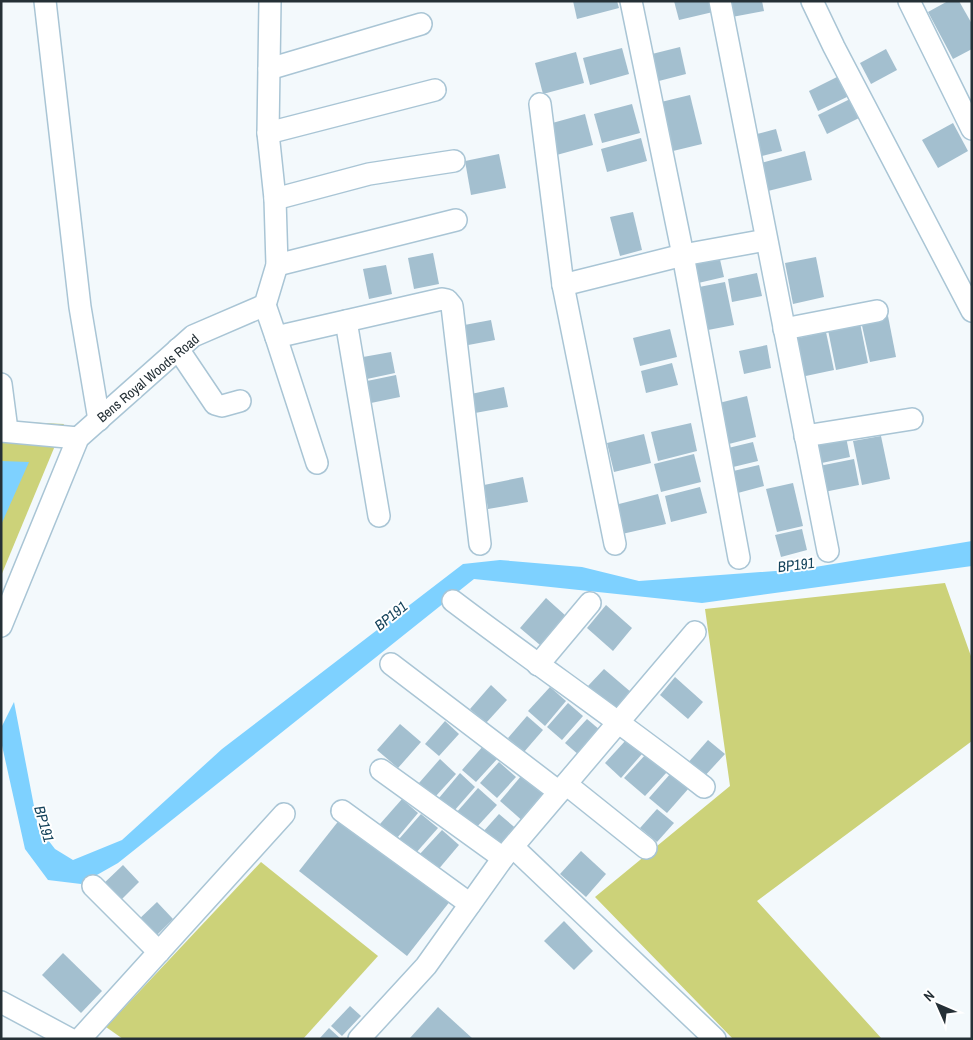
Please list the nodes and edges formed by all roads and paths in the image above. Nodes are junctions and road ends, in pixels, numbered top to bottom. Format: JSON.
{"nodes":[{"id":1,"x":45,"y":1,"type":"edge"},
{"id":2,"x":270,"y":1,"type":"edge"},
{"id":3,"x":631,"y":1,"type":"edge"},
{"id":4,"x":720,"y":1,"type":"edge"},
{"id":5,"x":812,"y":1,"type":"edge"},
{"id":6,"x":917,"y":4,"type":"edge"},
{"id":7,"x":420,"y":24,"type":"dead end"},
{"id":8,"x":269,"y":68,"type":"junction"},
{"id":9,"x":435,"y":90,"type":"dead end"},
{"id":10,"x":540,"y":104,"type":"dead end"},
{"id":11,"x":971,"y":125,"type":"edge"},
{"id":12,"x":268,"y":133,"type":"junction"},
{"id":13,"x":454,"y":161,"type":"dead end"},
{"id":14,"x":275,"y":199,"type":"junction"},
{"id":15,"x":456,"y":220,"type":"dead end"},
{"id":16,"x":766,"y":240,"type":"junction"},
{"id":17,"x":683,"y":255,"type":"junction"},
{"id":18,"x":277,"y":265,"type":"junction"},
{"id":19,"x":563,"y":285,"type":"junction"},
{"id":20,"x":265,"y":305,"type":"junction"},
{"id":21,"x":877,"y":311,"type":"dead end"},
{"id":22,"x":972,"y":311,"type":"edge"},
{"id":23,"x":346,"y":321,"type":"junction"},
{"id":24,"x":784,"y":329,"type":"junction"},
{"id":25,"x":276,"y":337,"type":"junction"},
{"id":26,"x":178,"y":350,"type":"junction"},
{"id":27,"x":1,"y":384,"type":"edge"},
{"id":28,"x":240,"y":401,"type":"dead end"},
{"id":29,"x":99,"y":420,"type":"junction"},
{"id":30,"x":912,"y":420,"type":"dead end"},
{"id":31,"x":4,"y":430,"type":"edge"},
{"id":32,"x":805,"y":436,"type":"junction"},
{"id":33,"x":78,"y":438,"type":"junction"},
{"id":34,"x":317,"y":463,"type":"dead end"},
{"id":35,"x":379,"y":516,"type":"dead end"},
{"id":36,"x":480,"y":544,"type":"dead end"},
{"id":37,"x":615,"y":544,"type":"dead end"},
{"id":38,"x":828,"y":551,"type":"dead end"},
{"id":39,"x":739,"y":558,"type":"dead end"},
{"id":40,"x":453,"y":601,"type":"dead end"},
{"id":41,"x":590,"y":603,"type":"dead end"},
{"id":42,"x":1,"y":626,"type":"edge"},
{"id":43,"x":695,"y":632,"type":"dead end"},
{"id":44,"x":391,"y":664,"type":"dead end"},
{"id":45,"x":538,"y":665,"type":"junction"},
{"id":46,"x":619,"y":721,"type":"junction"},
{"id":47,"x":381,"y":770,"type":"dead end"},
{"id":48,"x":704,"y":787,"type":"dead end"},
{"id":49,"x":562,"y":788,"type":"junction"},
{"id":50,"x":342,"y":811,"type":"dead end"},
{"id":51,"x":284,"y":814,"type":"dead end"},
{"id":52,"x":646,"y":848,"type":"dead end"},
{"id":53,"x":508,"y":853,"type":"junction"},
{"id":54,"x":93,"y":886,"type":"dead end"},
{"id":55,"x":470,"y":904,"type":"junction"},
{"id":56,"x":159,"y":952,"type":"junction"},
{"id":57,"x":1,"y":1002,"type":"edge"},
{"id":58,"x":70,"y":1039,"type":"edge"},
{"id":59,"x":80,"y":1039,"type":"edge"},
{"id":60,"x":359,"y":1039,"type":"edge"},
{"id":61,"x":714,"y":1039,"type":"edge"}],
"edges":[{"from":1,"to":29,"type":"street"},
{"from":2,"to":8,"type":"street"},
{"from":3,"to":17,"type":"street"},
{"from":4,"to":16,"type":"street"},
{"from":5,"to":22,"type":"street"},
{"from":6,"to":11,"type":"street"},
{"from":7,"to":8,"type":"street"},
{"from":8,"to":12,"type":"street"},
{"from":9,"to":12,"type":"street"},
{"from":10,"to":19,"type":"street"},
{"from":12,"to":14,"type":"street"},
{"from":13,"to":14,"type":"street"},
{"from":14,"to":18,"type":"street"},
{"from":15,"to":18,"type":"street"},
{"from":16,"to":17,"type":"street"},
{"from":16,"to":24,"type":"street"},
{"from":17,"to":19,"type":"street"},
{"from":17,"to":39,"type":"street"},
{"from":18,"to":20,"type":"street"},
{"from":19,"to":37,"type":"street"},
{"from":20,"to":25,"type":"street"},
{"from":20,"to":26,"type":"street","name":"Bens Royal Woods Road"},
{"from":21,"to":24,"type":"street"},
{"from":23,"to":25,"type":"street"},
{"from":23,"to":35,"type":"street"},
{"from":23,"to":36,"type":"street"},
{"from":24,"to":32,"type":"street"},
{"from":25,"to":34,"type":"street"},
{"from":26,"to":28,"type":"street"},
{"from":26,"to":29,"type":"street","name":"Bens Royal Woods Road"},
{"from":27,"to":31,"type":"street"},
{"from":29,"to":33,"type":"street","name":"Bens Royal Woods Road"},
{"from":30,"to":32,"type":"street"},
{"from":31,"to":33,"type":"street"},
{"from":32,"to":38,"type":"street"},
{"from":33,"to":42,"type":"street","name":"Bens Royal Woods Road"},
{"from":40,"to":45,"type":"street"},
{"from":41,"to":45,"type":"street"},
{"from":43,"to":46,"type":"street"},
{"from":44,"to":49,"type":"street"},
{"from":45,"to":46,"type":"street"},
{"from":46,"to":48,"type":"street"},
{"from":46,"to":49,"type":"street"},
{"from":47,"to":53,"type":"street"},
{"from":49,"to":52,"type":"street"},
{"from":49,"to":53,"type":"street"},
{"from":50,"to":55,"type":"street"},
{"from":51,"to":56,"type":"street"},
{"from":53,"to":55,"type":"street"},
{"from":53,"to":61,"type":"street"},
{"from":54,"to":56,"type":"street"},
{"from":55,"to":60,"type":"street"},
{"from":56,"to":59,"type":"street"},
{"from":57,"to":58,"type":"street"}]}
